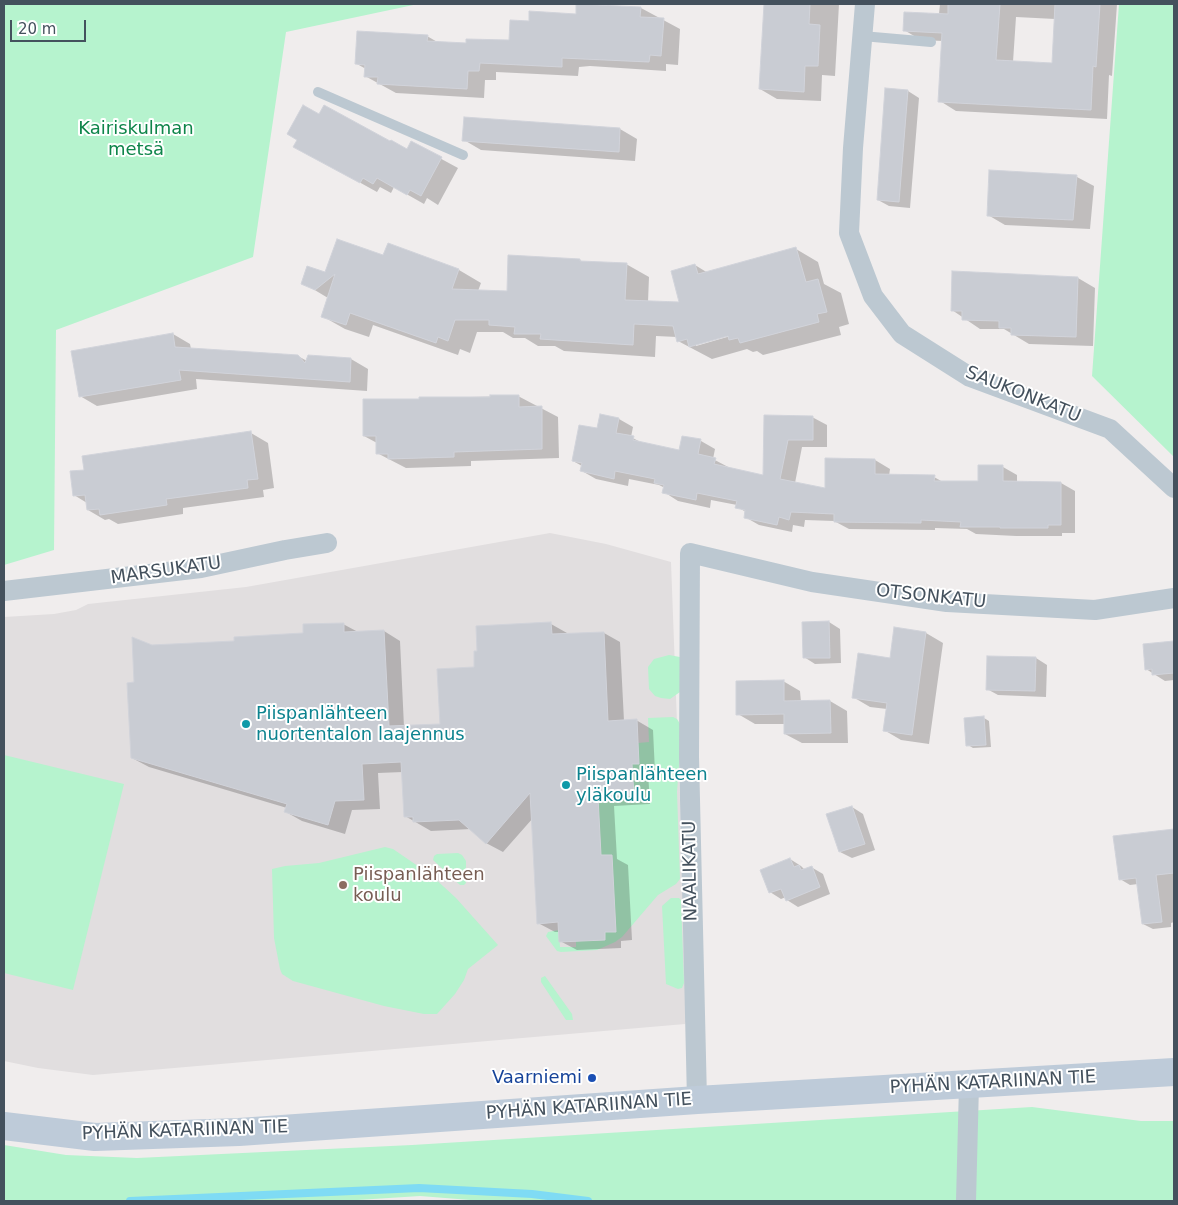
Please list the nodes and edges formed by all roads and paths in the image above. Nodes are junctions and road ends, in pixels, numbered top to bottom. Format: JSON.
{"nodes":[{"id":1,"x":865,"y":4,"type":"edge"},
{"id":2,"x":862,"y":36,"type":"junction"},
{"id":3,"x":931,"y":42,"type":"dead end"},
{"id":4,"x":318,"y":92,"type":"dead end"},
{"id":5,"x":463,"y":155,"type":"dead end"},
{"id":6,"x":1174,"y":488,"type":"edge"},
{"id":7,"x":327,"y":543,"type":"dead end"},
{"id":8,"x":690,"y":553,"type":"joint"},
{"id":9,"x":4,"y":591,"type":"edge"},
{"id":10,"x":1174,"y":598,"type":"edge"},
{"id":11,"x":1174,"y":1072,"type":"edge"},
{"id":12,"x":969,"y":1085,"type":"junction"},
{"id":13,"x":697,"y":1100,"type":"junction"},
{"id":14,"x":4,"y":1126,"type":"edge"},
{"id":15,"x":966,"y":1201,"type":"edge"}],
"edges":[{"from":1,"to":2,"type":"street","name":"SAUKONKATU"},
{"from":2,"to":3,"type":"lane"},
{"from":2,"to":6,"type":"street","name":"SAUKONKATU"},
{"from":4,"to":5,"type":"lane"},
{"from":7,"to":9,"type":"street","name":"MARSUKATU"},
{"from":8,"to":10,"type":"street","name":"OTSONKATU"},
{"from":8,"to":13,"type":"street","name":"NAALIKATU"},
{"from":11,"to":12,"type":"street","name":"PYHÄN KATARIINAN TIE"},
{"from":12,"to":13,"type":"street","name":"PYHÄN KATARIINAN TIE"},
{"from":12,"to":15,"type":"street"},
{"from":13,"to":14,"type":"street","name":"PYHÄN KATARIINAN TIE"}]}
